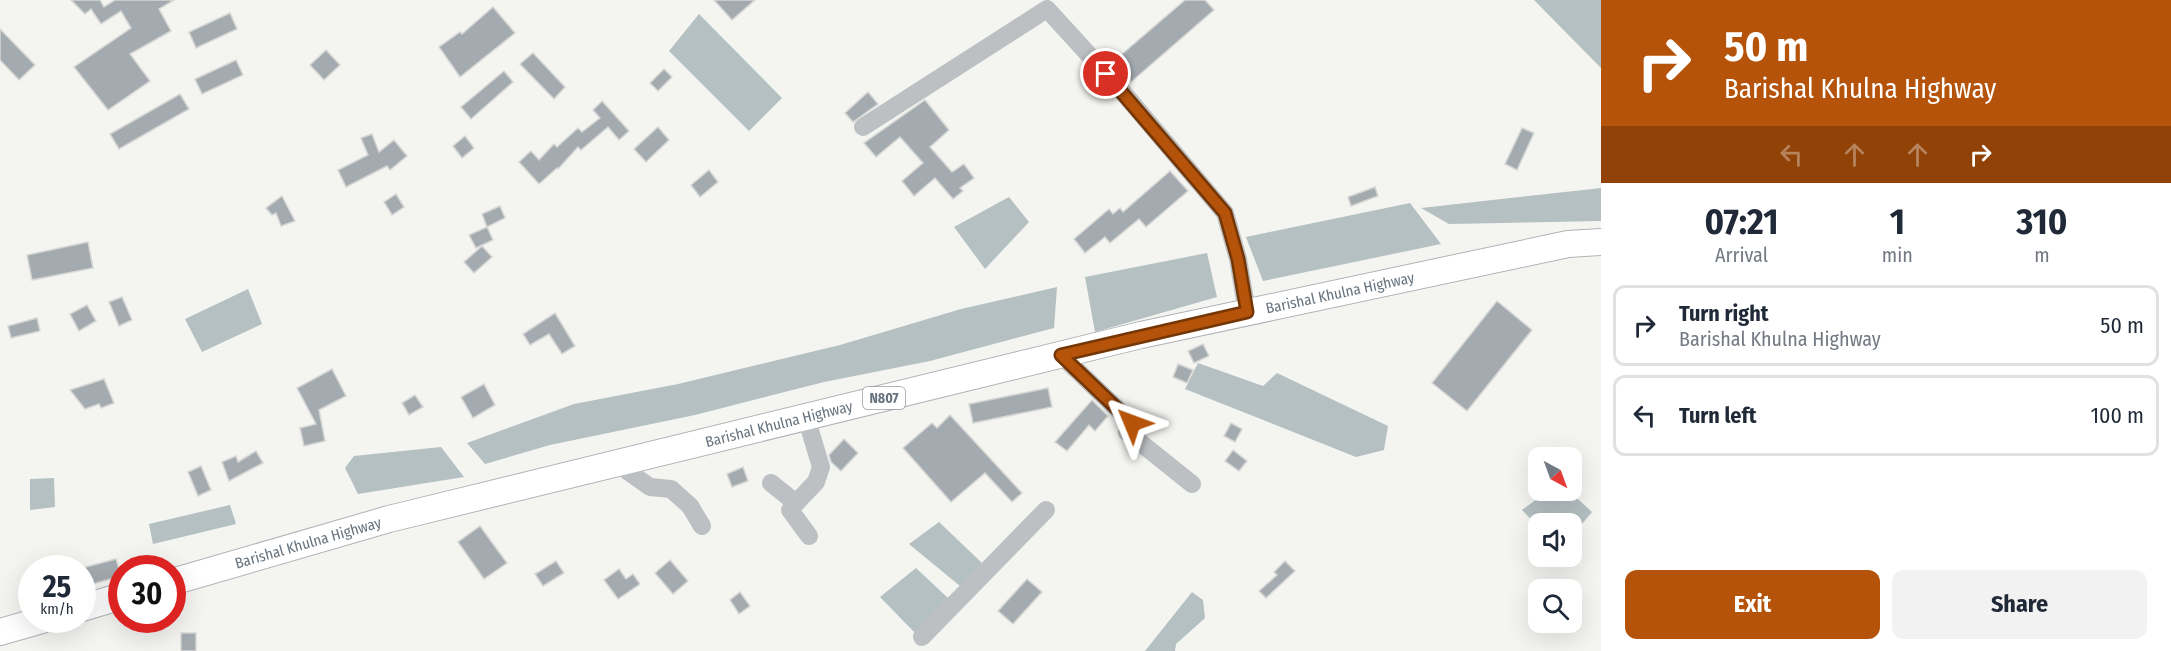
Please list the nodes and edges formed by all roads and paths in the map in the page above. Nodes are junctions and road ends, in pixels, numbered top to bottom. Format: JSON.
{"nodes":[{"id":1,"x":862,"y":127,"type":"dead end"},
{"id":2,"x":1601,"y":242,"type":"edge"},
{"id":3,"x":1247,"y":312,"type":"junction"},
{"id":4,"x":1061,"y":355,"type":"junction"},
{"id":5,"x":806,"y":417,"type":"junction"},
{"id":6,"x":616,"y":463,"type":"junction"},
{"id":7,"x":771,"y":483,"type":"dead end"},
{"id":8,"x":1192,"y":484,"type":"dead end"},
{"id":9,"x":796,"y":503,"type":"junction"},
{"id":10,"x":1046,"y":510,"type":"dead end"},
{"id":11,"x":702,"y":526,"type":"dead end"},
{"id":12,"x":809,"y":536,"type":"dead end"},
{"id":13,"x":186,"y":578,"type":"edge"},
{"id":14,"x":18,"y":627,"type":"edge"},
{"id":15,"x":0,"y":632,"type":"edge"},
{"id":16,"x":922,"y":637,"type":"dead end"}],
"edges":[{"from":1,"to":3,"type":"street"},
{"from":2,"to":3,"type":"highway","name":"Barishal Khulna Highway","number":"N807"},
{"from":3,"to":4,"type":"highway","name":"Barishal Khulna Highway","number":"N807"},
{"from":4,"to":5,"type":"highway","name":"Barishal Khulna Highway","number":"N807"},
{"from":4,"to":8,"type":"street"},
{"from":5,"to":6,"type":"highway","name":"Barishal Khulna Highway","number":"N807"},
{"from":5,"to":9,"type":"street"},
{"from":6,"to":11,"type":"street"},
{"from":6,"to":13,"type":"highway","name":"Barishal Khulna Highway","number":"N807"},
{"from":7,"to":9,"type":"street"},
{"from":9,"to":12,"type":"street"},
{"from":10,"to":16,"type":"street"},
{"from":14,"to":15,"type":"highway"}]}
